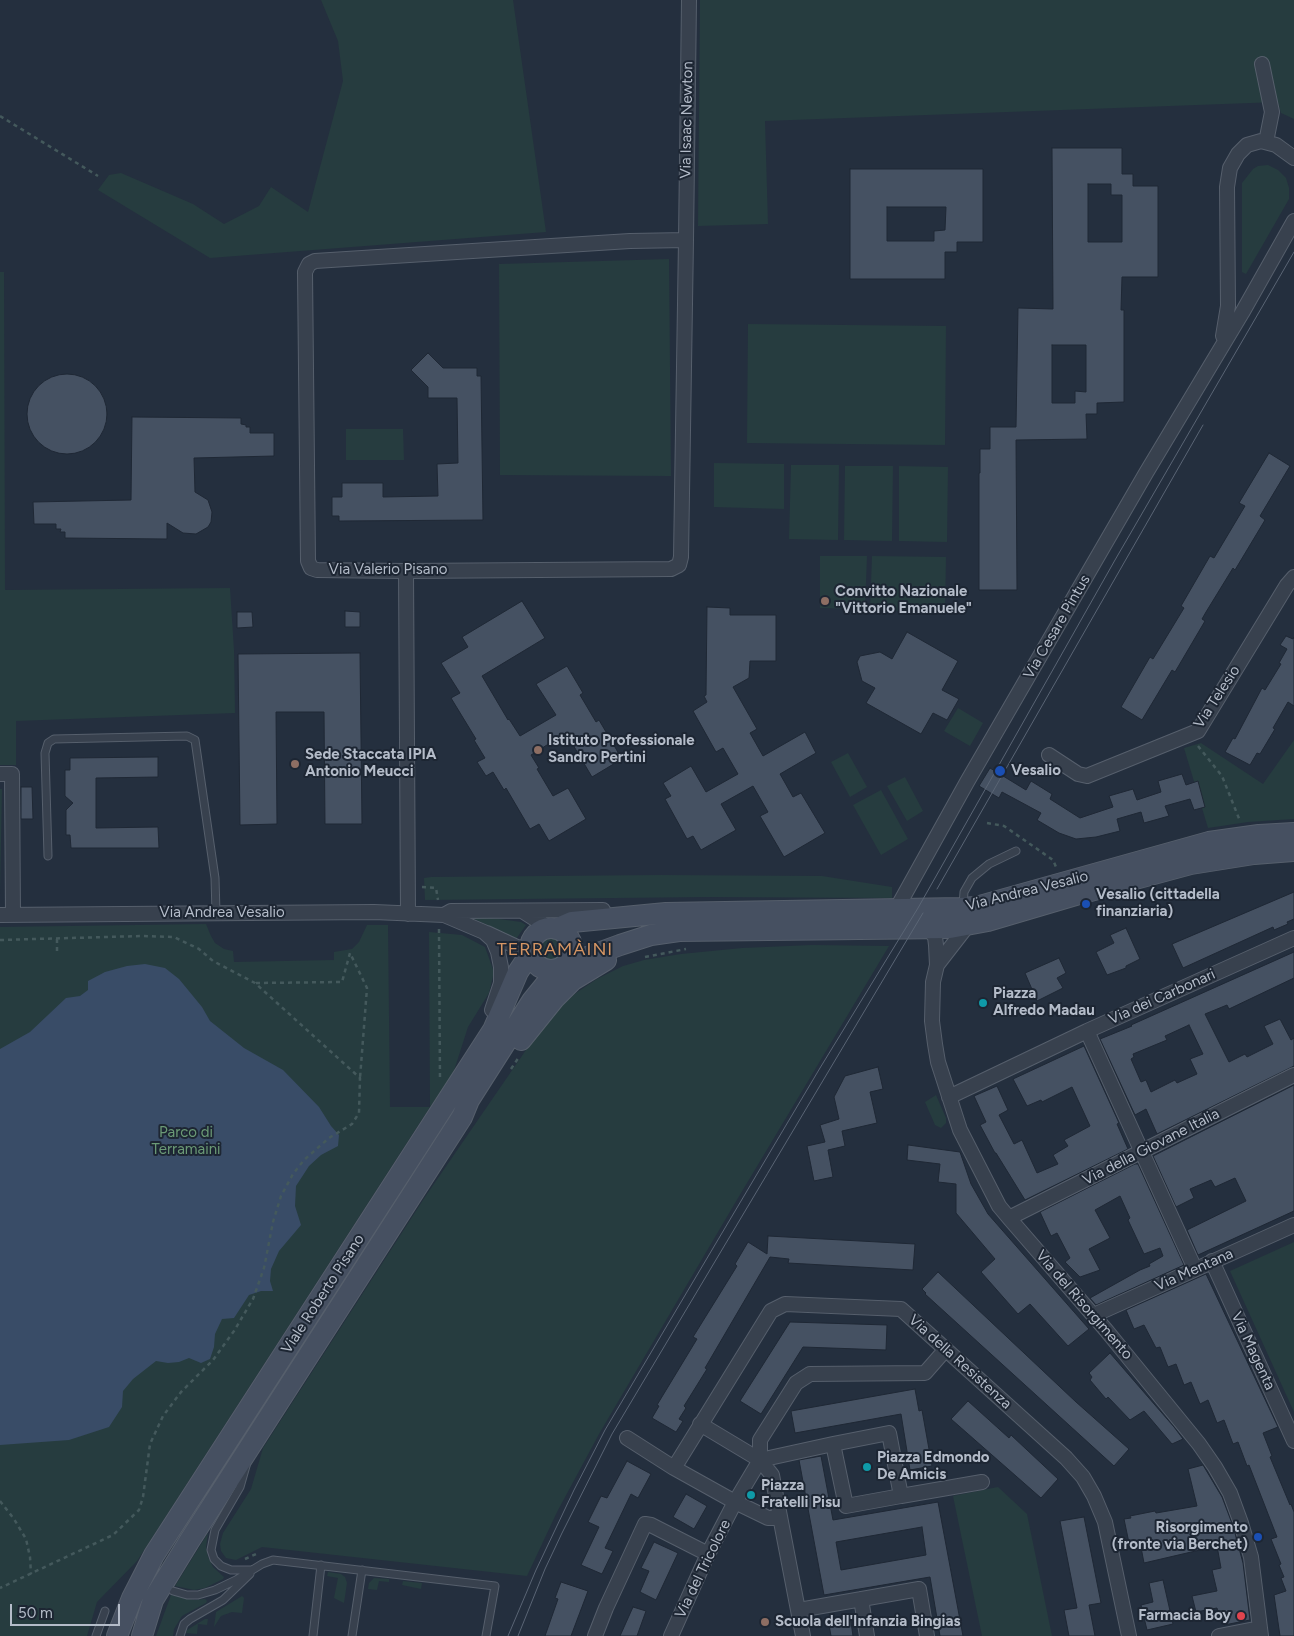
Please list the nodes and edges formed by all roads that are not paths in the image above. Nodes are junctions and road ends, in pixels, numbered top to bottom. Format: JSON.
{"nodes":[{"id":1,"x":689,"y":0,"type":"edge"},
{"id":2,"x":1262,"y":64,"type":"dead end"},
{"id":3,"x":1266,"y":142,"type":"junction"},
{"id":4,"x":1294,"y":158,"type":"edge"},
{"id":5,"x":1294,"y":221,"type":"edge"},
{"id":6,"x":686,"y":240,"type":"junction"},
{"id":7,"x":1228,"y":280,"type":"junction"},
{"id":8,"x":1257,"y":285,"type":"junction"},
{"id":9,"x":1220,"y":346,"type":"junction"},
{"id":10,"x":406,"y":571,"type":"junction"},
{"id":11,"x":1294,"y":577,"type":"edge"},
{"id":12,"x":1049,"y":755,"type":"dead end"},
{"id":13,"x":0,"y":774,"type":"edge"},
{"id":14,"x":1294,"y":833,"type":"edge"},
{"id":15,"x":1016,"y":851,"type":"dead end"},
{"id":16,"x":1294,"y":851,"type":"edge"},
{"id":17,"x":48,"y":856,"type":"dead end"},
{"id":18,"x":897,"y":908,"type":"junction"},
{"id":19,"x":441,"y":912,"type":"junction"},
{"id":20,"x":523,"y":912,"type":"junction"},
{"id":21,"x":216,"y":913,"type":"junction"},
{"id":22,"x":666,"y":913,"type":"junction"},
{"id":23,"x":408,"y":914,"type":"junction"},
{"id":24,"x":6,"y":915,"type":"edge"},
{"id":25,"x":966,"y":916,"type":"junction"},
{"id":26,"x":929,"y":928,"type":"junction"},
{"id":27,"x":552,"y":929,"type":"junction"},
{"id":28,"x":484,"y":932,"type":"junction"},
{"id":29,"x":720,"y":932,"type":"junction"},
{"id":30,"x":1294,"y":938,"type":"edge"},
{"id":31,"x":530,"y":951,"type":"junction"},
{"id":32,"x":563,"y":965,"type":"junction"},
{"id":33,"x":937,"y":965,"type":"junction"},
{"id":34,"x":554,"y":999,"type":"joint"},
{"id":35,"x":1087,"y":1030,"type":"junction"},
{"id":36,"x":481,"y":1048,"type":"junction"},
{"id":37,"x":1294,"y":1075,"type":"edge"},
{"id":38,"x":949,"y":1096,"type":"junction"},
{"id":39,"x":462,"y":1118,"type":"junction"},
{"id":40,"x":1142,"y":1152,"type":"junction"},
{"id":41,"x":1008,"y":1218,"type":"junction"},
{"id":42,"x":1294,"y":1224,"type":"edge"},
{"id":43,"x":1212,"y":1261,"type":"junction"},
{"id":44,"x":1195,"y":1269,"type":"junction"},
{"id":45,"x":1094,"y":1315,"type":"junction"},
{"id":46,"x":946,"y":1349,"type":"junction"},
{"id":47,"x":700,"y":1424,"type":"junction"},
{"id":48,"x":258,"y":1434,"type":"junction"},
{"id":49,"x":627,"y":1438,"type":"dead end"},
{"id":50,"x":1294,"y":1441,"type":"edge"},
{"id":51,"x":833,"y":1444,"type":"junction"},
{"id":52,"x":760,"y":1460,"type":"junction"},
{"id":53,"x":674,"y":1468,"type":"junction"},
{"id":54,"x":982,"y":1482,"type":"dead end"},
{"id":55,"x":901,"y":1496,"type":"junction"},
{"id":56,"x":735,"y":1502,"type":"junction"},
{"id":57,"x":780,"y":1518,"type":"junction"},
{"id":58,"x":708,"y":1554,"type":"junction"},
{"id":59,"x":154,"y":1556,"type":"junction"},
{"id":60,"x":321,"y":1565,"type":"junction"},
{"id":61,"x":254,"y":1570,"type":"junction"},
{"id":62,"x":362,"y":1570,"type":"junction"},
{"id":63,"x":173,"y":1591,"type":"dead end"},
{"id":64,"x":861,"y":1600,"type":"junction"},
{"id":65,"x":799,"y":1610,"type":"junction"},
{"id":66,"x":105,"y":1611,"type":"dead end"},
{"id":67,"x":1261,"y":1632,"type":"edge"},
{"id":68,"x":96,"y":1636,"type":"edge"},
{"id":69,"x":117,"y":1636,"type":"edge"},
{"id":70,"x":126,"y":1636,"type":"edge"},
{"id":71,"x":142,"y":1636,"type":"edge"},
{"id":72,"x":180,"y":1636,"type":"edge"},
{"id":73,"x":314,"y":1636,"type":"edge"},
{"id":74,"x":352,"y":1636,"type":"edge"},
{"id":75,"x":486,"y":1636,"type":"edge"},
{"id":76,"x":595,"y":1636,"type":"edge"},
{"id":77,"x":671,"y":1636,"type":"edge"},
{"id":78,"x":803,"y":1636,"type":"edge"},
{"id":79,"x":867,"y":1636,"type":"edge"},
{"id":80,"x":927,"y":1636,"type":"edge"},
{"id":81,"x":1129,"y":1636,"type":"edge"},
{"id":82,"x":1219,"y":1636,"type":"edge"}],
"edges":[{"from":1,"to":6,"type":"street","name":"Via Isaac Newton"},
{"from":2,"to":3,"type":"street"},
{"from":3,"to":4,"type":"street"},
{"from":3,"to":7,"type":"street","name":"Via Cesare Pintus"},
{"from":5,"to":8,"type":"street","name":"Via Cesare Pintus"},
{"from":6,"to":10,"type":"street","name":"Via Valerio Pisano"},
{"from":6,"to":10,"type":"street","name":"Via Valerio Pisano"},
{"from":7,"to":8,"type":"street","name":"Via Cesare Pintus"},
{"from":7,"to":9,"type":"street","name":"Via Cesare Pintus"},
{"from":8,"to":9,"type":"street","name":"Via Cesare Pintus"},
{"from":9,"to":18,"type":"street","name":"Via Cesare Pintus"},
{"from":10,"to":23,"type":"street"},
{"from":11,"to":12,"type":"street","name":"Via Telesio"},
{"from":13,"to":24,"type":"street"},
{"from":14,"to":25,"type":"main road","name":"Via Andrea Vesalio"},
{"from":15,"to":25,"type":"lane"},
{"from":16,"to":25,"type":"main road","name":"Via Andrea Vesalio"},
{"from":17,"to":21,"type":"lane"},
{"from":18,"to":22,"type":"main road","name":"Via Andrea Vesalio"},
{"from":18,"to":25,"type":"main road","name":"Via Andrea Vesalio"},
{"from":19,"to":20,"type":"street","name":"Via Andrea Vesalio"},
{"from":19,"to":23,"type":"street","name":"Via Andrea Vesalio"},
{"from":19,"to":28,"type":"street","name":"Via Andrea Vesalio"},
{"from":20,"to":22,"type":"street","name":"Via Andrea Vesalio"},
{"from":20,"to":27,"type":"street"},
{"from":21,"to":23,"type":"street","name":"Via Andrea Vesalio"},
{"from":21,"to":24,"type":"street","name":"Via Andrea Vesalio"},
{"from":22,"to":27,"type":"main road","name":"Via Andrea Vesalio"},
{"from":25,"to":26,"type":"main road","name":"Via Andrea Vesalio"},
{"from":25,"to":33,"type":"street","name":"Via del Risorgimento"},
{"from":26,"to":29,"type":"main road","name":"Via Andrea Vesalio"},
{"from":26,"to":33,"type":"street","name":"Via del Risorgimento"},
{"from":27,"to":31,"type":"main road"},
{"from":27,"to":32,"type":"main road"},
{"from":28,"to":31,"type":"street","name":"Via Andrea Vesalio"},
{"from":28,"to":36,"type":"street"},
{"from":29,"to":32,"type":"main road","name":"Via Andrea Vesalio"},
{"from":29,"to":34,"type":"main road","name":"Via Andrea Vesalio"},
{"from":30,"to":35,"type":"street","name":"Via dei Carbonari"},
{"from":31,"to":32,"type":"main road"},
{"from":31,"to":36,"type":"main road","name":"Viale Roberto Pisano"},
{"from":32,"to":39,"type":"main road","name":"Viale Roberto Pisano"},
{"from":33,"to":38,"type":"street","name":"Via del Risorgimento"},
{"from":34,"to":39,"type":"main road","name":"Viale Roberto Pisano"},
{"from":35,"to":38,"type":"street","name":"Via dei Carbonari"},
{"from":35,"to":40,"type":"street"},
{"from":36,"to":59,"type":"main road","name":"Viale Roberto Pisano"},
{"from":37,"to":40,"type":"street","name":"Via della Giovane Italia"},
{"from":38,"to":41,"type":"street","name":"Via del Risorgimento"},
{"from":39,"to":48,"type":"main road","name":"Viale Roberto Pisano"},
{"from":40,"to":41,"type":"street","name":"Via della Giovane Italia"},
{"from":40,"to":44,"type":"street"},
{"from":41,"to":45,"type":"street","name":"Via del Risorgimento"},
{"from":42,"to":43,"type":"street","name":"Via Mentana"},
{"from":43,"to":44,"type":"street","name":"Via Mentana"},
{"from":43,"to":50,"type":"street","name":"Via Magenta"},
{"from":44,"to":45,"type":"street","name":"Via Mentana"},
{"from":45,"to":67,"type":"street","name":"Via del Risorgimento"},
{"from":46,"to":47,"type":"street","name":"Via della Resistenza"},
{"from":46,"to":52,"type":"street"},
{"from":46,"to":81,"type":"street","name":"Via della Resistenza"},
{"from":47,"to":52,"type":"street"},
{"from":47,"to":53,"type":"street","name":"Via della Resistenza"},
{"from":48,"to":61,"type":"lane"},
{"from":48,"to":71,"type":"main road","name":"Viale Roberto Pisano"},
{"from":49,"to":53,"type":"street"},
{"from":51,"to":52,"type":"street"},
{"from":51,"to":55,"type":"street"},
{"from":51,"to":55,"type":"street"},
{"from":52,"to":56,"type":"street"},
{"from":52,"to":57,"type":"street"},
{"from":53,"to":56,"type":"street"},
{"from":54,"to":55,"type":"street"},
{"from":56,"to":57,"type":"street"},
{"from":56,"to":58,"type":"street","name":"Via del Tricolore"},
{"from":57,"to":65,"type":"street"},
{"from":58,"to":76,"type":"street"},
{"from":58,"to":77,"type":"street","name":"Via del Tricolore"},
{"from":59,"to":69,"type":"main road","name":"Viale Roberto Pisano"},
{"from":59,"to":70,"type":"lane"},
{"from":60,"to":61,"type":"lane"},
{"from":60,"to":62,"type":"lane"},
{"from":60,"to":73,"type":"lane"},
{"from":61,"to":63,"type":"lane"},
{"from":61,"to":72,"type":"lane"},
{"from":62,"to":74,"type":"lane"},
{"from":62,"to":75,"type":"lane"},
{"from":64,"to":65,"type":"street"},
{"from":64,"to":79,"type":"street"},
{"from":64,"to":80,"type":"street"},
{"from":65,"to":78,"type":"street"},
{"from":66,"to":68,"type":"lane"},
{"from":67,"to":82,"type":"street"}]}
